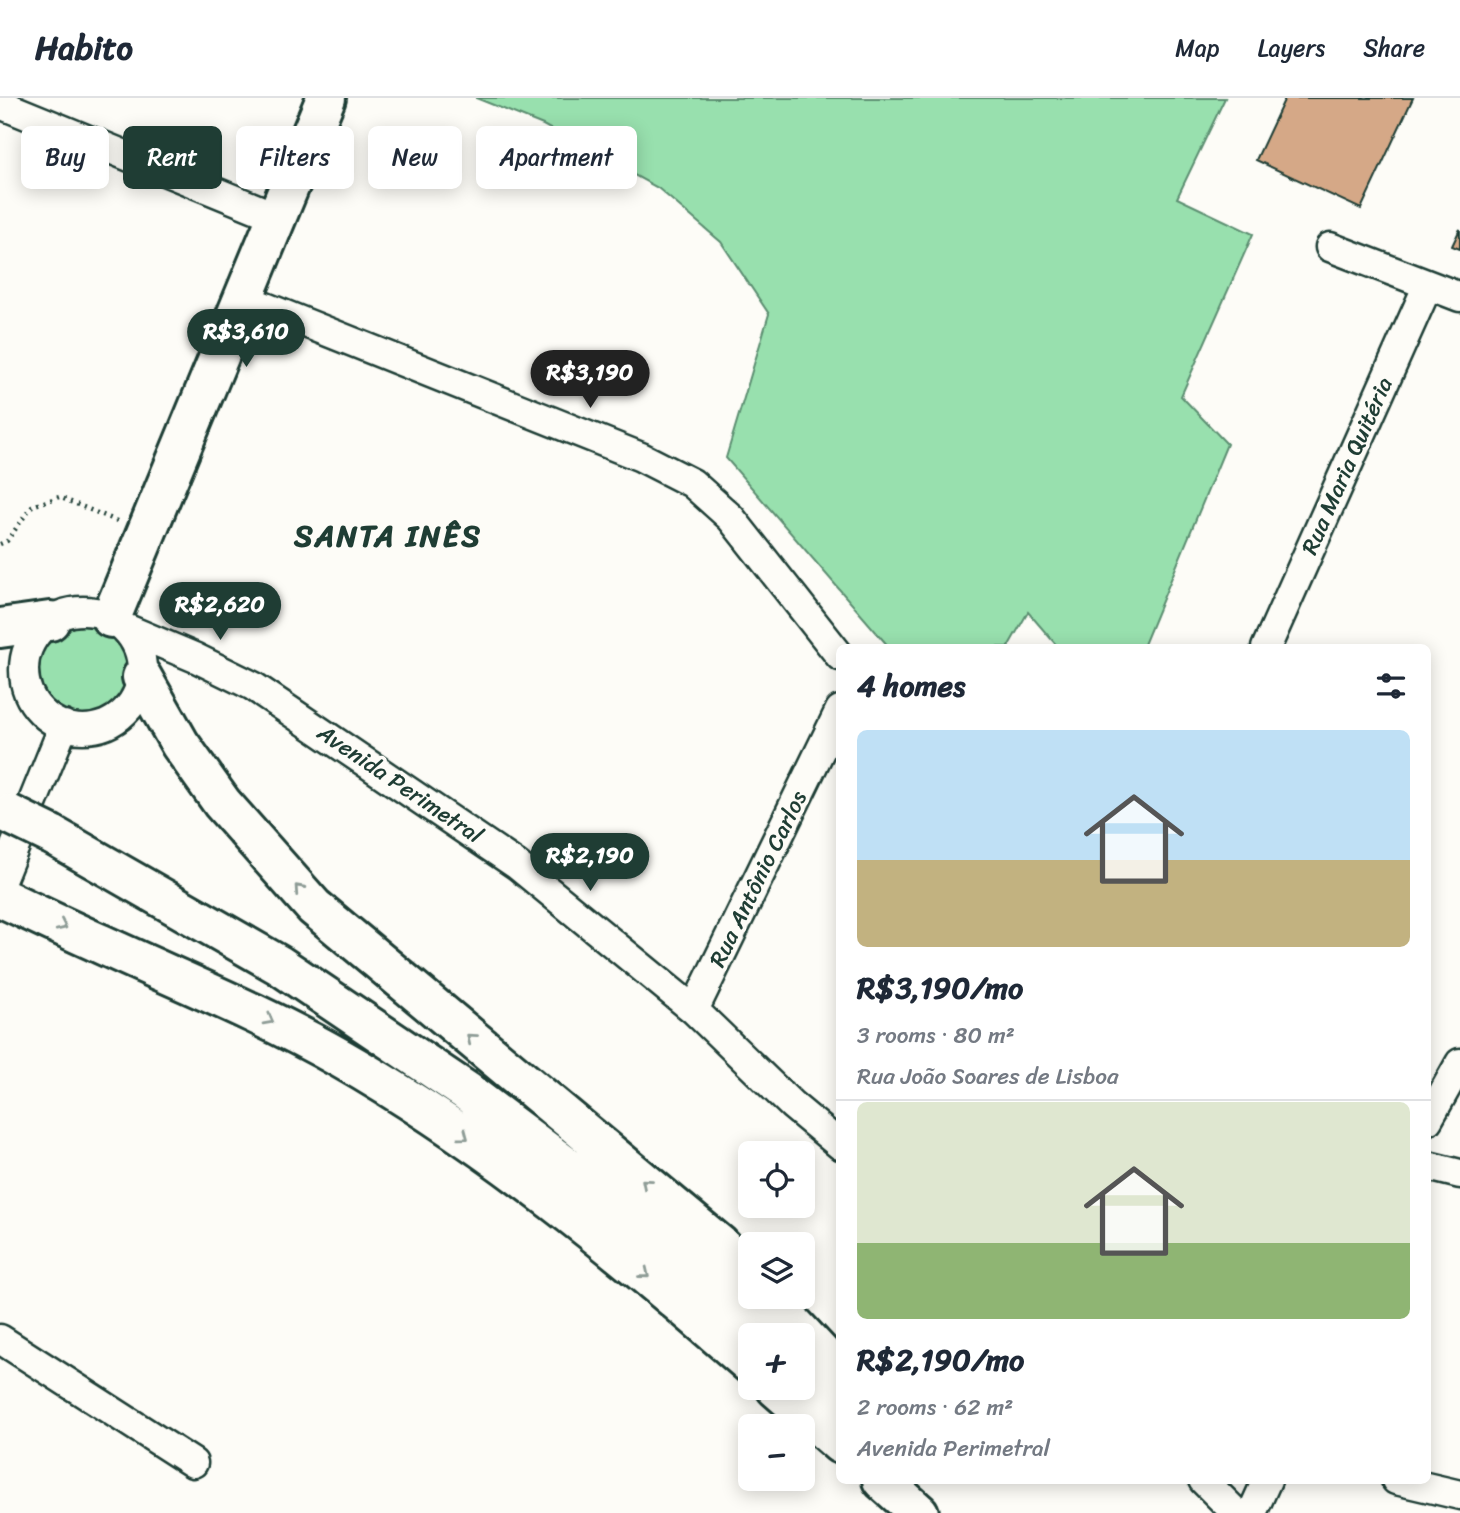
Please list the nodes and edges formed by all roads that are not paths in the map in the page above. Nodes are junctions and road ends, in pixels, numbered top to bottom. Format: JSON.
{"nodes":[{"id":1,"x":326,"y":98,"type":"edge"},
{"id":2,"x":0,"y":104,"type":"edge"},
{"id":3,"x":277,"y":217,"type":"junction"},
{"id":4,"x":1330,"y":247,"type":"dead end"},
{"id":5,"x":1428,"y":285,"type":"junction"},
{"id":6,"x":243,"y":298,"type":"junction"},
{"id":7,"x":1460,"y":298,"type":"edge"},
{"id":8,"x":50,"y":621,"type":"junction"},
{"id":9,"x":118,"y":623,"type":"junction"},
{"id":10,"x":0,"y":628,"type":"edge"},
{"id":11,"x":1268,"y":644,"type":"edge"},
{"id":12,"x":836,"y":651,"type":"edge"},
{"id":13,"x":142,"y":677,"type":"junction"},
{"id":14,"x":836,"y":718,"type":"edge"},
{"id":15,"x":64,"y":725,"type":"junction"},
{"id":16,"x":4,"y":812,"type":"edge"},
{"id":17,"x":0,"y":883,"type":"edge"},
{"id":18,"x":0,"y":897,"type":"edge"},
{"id":19,"x":694,"y":1010,"type":"junction"},
{"id":20,"x":1460,"y":1063,"type":"edge"},
{"id":21,"x":1431,"y":1115,"type":"edge"},
{"id":22,"x":836,"y":1142,"type":"edge"},
{"id":23,"x":1431,"y":1167,"type":"edge"},
{"id":24,"x":1460,"y":1174,"type":"edge"},
{"id":25,"x":738,"y":1264,"type":"edge"},
{"id":26,"x":779,"y":1309,"type":"edge"},
{"id":27,"x":754,"y":1323,"type":"edge"},
{"id":28,"x":0,"y":1339,"type":"edge"},
{"id":29,"x":738,"y":1354,"type":"edge"},
{"id":30,"x":836,"y":1370,"type":"edge"},
{"id":31,"x":815,"y":1382,"type":"edge"},
{"id":32,"x":790,"y":1400,"type":"edge"},
{"id":33,"x":836,"y":1402,"type":"edge"},
{"id":34,"x":836,"y":1440,"type":"edge"},
{"id":35,"x":193,"y":1463,"type":"dead end"},
{"id":36,"x":886,"y":1484,"type":"edge"},
{"id":37,"x":918,"y":1484,"type":"edge"},
{"id":38,"x":1207,"y":1484,"type":"edge"},
{"id":39,"x":1265,"y":1484,"type":"edge"},
{"id":40,"x":1413,"y":1484,"type":"edge"},
{"id":41,"x":1460,"y":1495,"type":"edge"},
{"id":42,"x":919,"y":1513,"type":"edge"},
{"id":43,"x":943,"y":1513,"type":"edge"},
{"id":44,"x":1236,"y":1513,"type":"edge"},
{"id":45,"x":1252,"y":1513,"type":"edge"}],
"edges":[{"from":1,"to":3,"type":"main road"},
{"from":2,"to":3,"type":"street"},
{"from":3,"to":6,"type":"main road"},
{"from":4,"to":5,"type":"street"},
{"from":5,"to":7,"type":"street"},
{"from":5,"to":11,"type":"street","name":"Rua Maria Quitéria"},
{"from":6,"to":9,"type":"main road"},
{"from":6,"to":12,"type":"street"},
{"from":8,"to":9,"type":"street"},
{"from":8,"to":10,"type":"main road"},
{"from":8,"to":15,"type":"street"},
{"from":9,"to":13,"type":"street"},
{"from":9,"to":19,"type":"street","name":"Avenida Perimetral"},
{"from":13,"to":15,"type":"street"},
{"from":25,"to":13,"type":"main road","one_way":true},
{"from":14,"to":19,"type":"street","name":"Rua Antônio Carlos"},
{"from":15,"to":17,"type":"street"},
{"from":16,"to":27,"type":"main road","bridge":true},
{"from":18,"to":29,"type":"main road","one_way":true},
{"from":19,"to":22,"type":"street","name":"Avenida Perimetral"},
{"from":20,"to":21,"type":"street"},
{"from":23,"to":24,"type":"street"},
{"from":26,"to":30,"type":"main road"},
{"from":28,"to":35,"type":"street"},
{"from":31,"to":33,"type":"main road"},
{"from":32,"to":34,"type":"main road"},
{"from":36,"to":42,"type":"main road"},
{"from":37,"to":43,"type":"main road"},
{"from":38,"to":44,"type":"street"},
{"from":39,"to":45,"type":"street"},
{"from":40,"to":41,"type":"street"}]}
